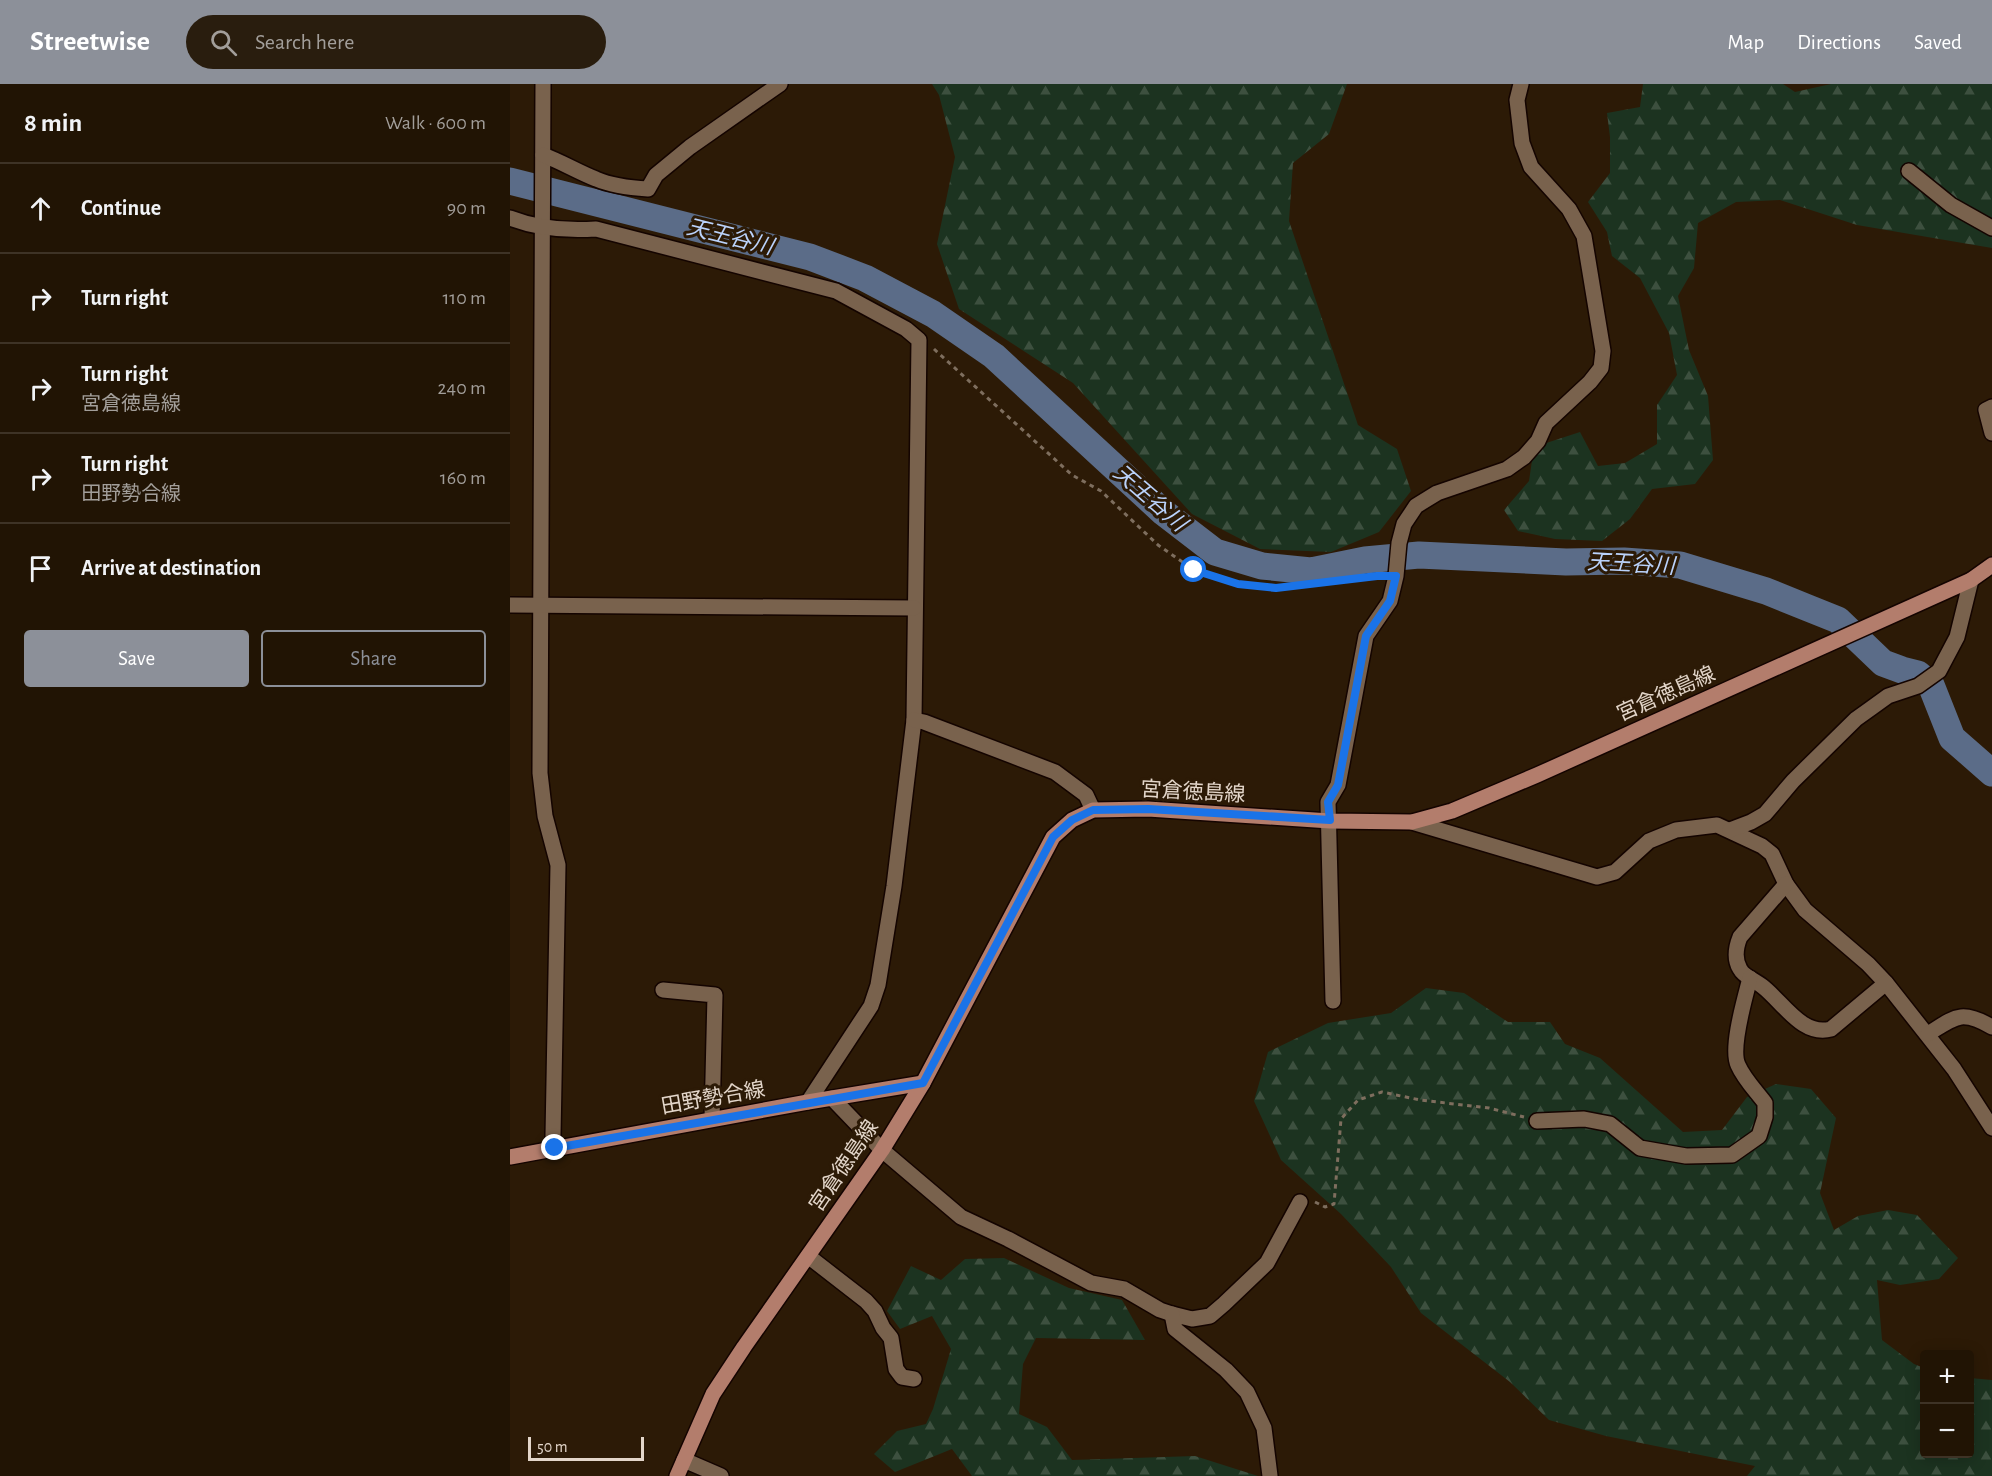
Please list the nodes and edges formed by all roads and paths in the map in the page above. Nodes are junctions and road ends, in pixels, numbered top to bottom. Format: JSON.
{"nodes":[{"id":1,"x":543,"y":84,"type":"edge"},
{"id":2,"x":780,"y":84,"type":"edge"},
{"id":3,"x":1521,"y":84,"type":"edge"},
{"id":4,"x":543,"y":160,"type":"junction"},
{"id":5,"x":1909,"y":171,"type":"dead end"},
{"id":6,"x":510,"y":218,"type":"edge"},
{"id":7,"x":543,"y":223,"type":"junction"},
{"id":8,"x":1992,"y":228,"type":"edge"},
{"id":9,"x":919,"y":340,"type":"junction"},
{"id":10,"x":1992,"y":407,"type":"edge"},
{"id":11,"x":1992,"y":433,"type":"edge"},
{"id":12,"x":1992,"y":565,"type":"edge"},
{"id":13,"x":1396,"y":572,"type":"junction"},
{"id":14,"x":1971,"y":580,"type":"junction"},
{"id":15,"x":510,"y":605,"type":"edge"},
{"id":16,"x":540,"y":605,"type":"junction"},
{"id":17,"x":914,"y":608,"type":"junction"},
{"id":18,"x":914,"y":720,"type":"junction"},
{"id":19,"x":1093,"y":810,"type":"junction"},
{"id":20,"x":1330,"y":820,"type":"junction"},
{"id":21,"x":1412,"y":822,"type":"junction"},
{"id":22,"x":1730,"y":830,"type":"junction"},
{"id":23,"x":1786,"y":884,"type":"junction"},
{"id":24,"x":1750,"y":978,"type":"junction"},
{"id":25,"x":1886,"y":983,"type":"junction"},
{"id":26,"x":663,"y":990,"type":"dead end"},
{"id":27,"x":1333,"y":1001,"type":"dead end"},
{"id":28,"x":1992,"y":1027,"type":"edge"},
{"id":29,"x":1928,"y":1034,"type":"junction"},
{"id":30,"x":923,"y":1083,"type":"junction"},
{"id":31,"x":832,"y":1098,"type":"junction"},
{"id":32,"x":808,"y":1102,"type":"junction"},
{"id":33,"x":712,"y":1119,"type":"junction"},
{"id":34,"x":1537,"y":1121,"type":"joint"},
{"id":35,"x":1992,"y":1128,"type":"edge"},
{"id":36,"x":555,"y":1148,"type":"junction"},
{"id":37,"x":882,"y":1150,"type":"junction"},
{"id":38,"x":510,"y":1157,"type":"edge"},
{"id":39,"x":1300,"y":1202,"type":"joint"},
{"id":40,"x":808,"y":1256,"type":"junction"},
{"id":41,"x":1172,"y":1314,"type":"junction"},
{"id":42,"x":914,"y":1380,"type":"dead end"},
{"id":43,"x":684,"y":1460,"type":"junction"},
{"id":44,"x":677,"y":1476,"type":"edge"},
{"id":45,"x":721,"y":1476,"type":"edge"},
{"id":46,"x":1270,"y":1476,"type":"edge"}],
"edges":[{"from":1,"to":4,"type":"street"},
{"from":2,"to":4,"type":"street"},
{"from":3,"to":13,"type":"street"},
{"from":4,"to":7,"type":"street"},
{"from":5,"to":8,"type":"street"},
{"from":6,"to":7,"type":"street"},
{"from":7,"to":9,"type":"street"},
{"from":7,"to":16,"type":"street"},
{"from":9,"to":13,"type":"path"},
{"from":9,"to":17,"type":"street"},
{"from":10,"to":11,"type":"street"},
{"from":12,"to":14,"type":"main road","name":"宮倉徳島線"},
{"from":13,"to":20,"type":"street"},
{"from":14,"to":21,"type":"main road","name":"宮倉徳島線"},
{"from":14,"to":22,"type":"street"},
{"from":15,"to":16,"type":"street"},
{"from":16,"to":17,"type":"street"},
{"from":16,"to":36,"type":"street"},
{"from":17,"to":18,"type":"street"},
{"from":18,"to":19,"type":"street"},
{"from":18,"to":32,"type":"street"},
{"from":19,"to":20,"type":"main road","name":"宮倉徳島線"},
{"from":19,"to":30,"type":"main road","name":"宮倉徳島線"},
{"from":20,"to":21,"type":"main road","name":"宮倉徳島線"},
{"from":20,"to":27,"type":"street"},
{"from":21,"to":22,"type":"street"},
{"from":22,"to":23,"type":"street"},
{"from":23,"to":24,"type":"street"},
{"from":23,"to":25,"type":"street"},
{"from":24,"to":25,"type":"street"},
{"from":24,"to":34,"type":"street"},
{"from":25,"to":29,"type":"street"},
{"from":26,"to":33,"type":"street"},
{"from":28,"to":29,"type":"street"},
{"from":29,"to":35,"type":"street"},
{"from":30,"to":31,"type":"main road","name":"田野勢合線"},
{"from":30,"to":37,"type":"main road","name":"宮倉徳島線"},
{"from":31,"to":32,"type":"main road","name":"田野勢合線"},
{"from":31,"to":37,"type":"street"},
{"from":32,"to":33,"type":"main road","name":"田野勢合線"},
{"from":33,"to":36,"type":"main road","name":"田野勢合線"},
{"from":34,"to":39,"type":"path"},
{"from":36,"to":38,"type":"main road","name":"田野勢合線"},
{"from":37,"to":40,"type":"main road","name":"宮倉徳島線"},
{"from":37,"to":41,"type":"street"},
{"from":39,"to":41,"type":"street"},
{"from":40,"to":42,"type":"street"},
{"from":40,"to":43,"type":"main road","name":"宮倉徳島線"},
{"from":41,"to":46,"type":"street"},
{"from":43,"to":44,"type":"main road","name":"宮倉徳島線"},
{"from":43,"to":45,"type":"street"}]}
